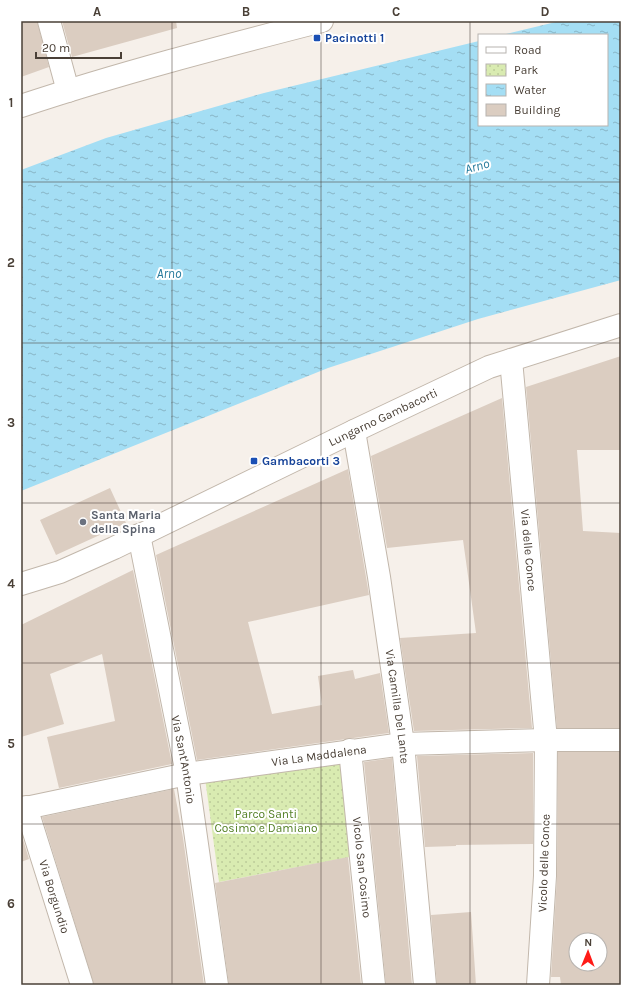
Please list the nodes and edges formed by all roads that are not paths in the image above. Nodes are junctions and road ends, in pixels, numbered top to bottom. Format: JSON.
{"nodes":[{"id":1,"x":49,"y":21,"type":"edge"},
{"id":2,"x":322,"y":21,"type":"edge"},
{"id":3,"x":68,"y":91,"type":"junction"},
{"id":4,"x":21,"y":106,"type":"edge"},
{"id":5,"x":621,"y":325,"type":"edge"},
{"id":6,"x":511,"y":360,"type":"junction"},
{"id":7,"x":354,"y":431,"type":"junction"},
{"id":8,"x":139,"y":535,"type":"junction"},
{"id":9,"x":21,"y":584,"type":"edge"},
{"id":10,"x":546,"y":740,"type":"junction"},
{"id":11,"x":621,"y":740,"type":"edge"},
{"id":12,"x":403,"y":744,"type":"junction"},
{"id":13,"x":350,"y":750,"type":"junction"},
{"id":14,"x":187,"y":774,"type":"junction"},
{"id":15,"x":23,"y":808,"type":"edge"},
{"id":16,"x":82,"y":985,"type":"edge"},
{"id":17,"x":216,"y":985,"type":"edge"},
{"id":18,"x":374,"y":985,"type":"edge"},
{"id":19,"x":425,"y":985,"type":"edge"},
{"id":20,"x":538,"y":985,"type":"edge"}],
"edges":[{"from":1,"to":3,"type":"street"},
{"from":2,"to":3,"type":"street"},
{"from":3,"to":4,"type":"street"},
{"from":5,"to":6,"type":"street","name":"Lungarno Gambacorti"},
{"from":6,"to":7,"type":"street","name":"Lungarno Gambacorti"},
{"from":6,"to":10,"type":"street","name":"Via delle Conce"},
{"from":7,"to":8,"type":"street","name":"Lungarno Gambacorti"},
{"from":7,"to":12,"type":"street","name":"Via Camilla Del Lante"},
{"from":8,"to":9,"type":"street","name":"Lungarno Gambacorti"},
{"from":8,"to":14,"type":"street","name":"Via Sant'Antonio"},
{"from":10,"to":11,"type":"street","name":"Via La Maddalena"},
{"from":10,"to":12,"type":"street","name":"Via La Maddalena"},
{"from":10,"to":20,"type":"street","name":"Vicolo delle Conce"},
{"from":12,"to":13,"type":"street","name":"Via La Maddalena"},
{"from":12,"to":19,"type":"street","name":"Via Camilla Del Lante"},
{"from":13,"to":14,"type":"street","name":"Via La Maddalena"},
{"from":13,"to":18,"type":"street","name":"Vicolo San Cosimo"},
{"from":14,"to":15,"type":"street","name":"Via La Maddalena"},
{"from":14,"to":17,"type":"street","name":"Via Sant'Antonio"},
{"from":15,"to":16,"type":"street","name":"Via Borgundio"}]}
